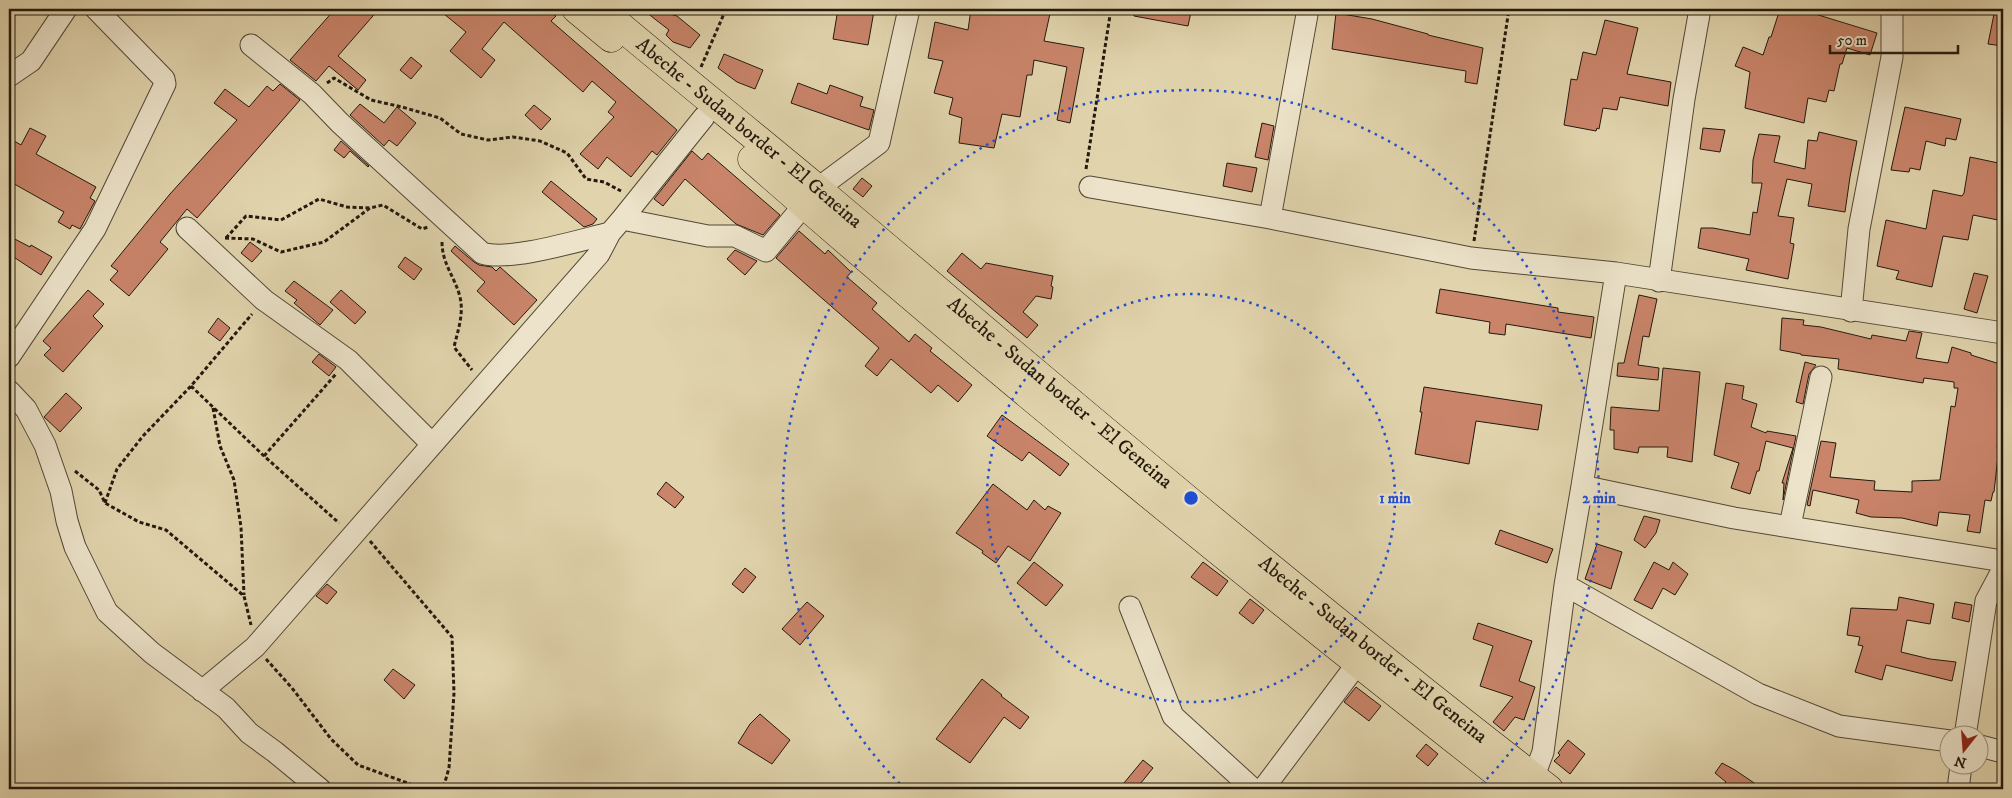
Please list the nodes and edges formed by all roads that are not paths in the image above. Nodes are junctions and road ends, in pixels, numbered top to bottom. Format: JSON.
{"nodes":[{"id":1,"x":66,"y":9,"type":"edge"},
{"id":2,"x":96,"y":9,"type":"edge"},
{"id":3,"x":576,"y":9,"type":"edge"},
{"id":4,"x":600,"y":9,"type":"edge"},
{"id":5,"x":909,"y":9,"type":"edge"},
{"id":6,"x":1308,"y":9,"type":"edge"},
{"id":7,"x":1700,"y":9,"type":"edge"},
{"id":8,"x":1892,"y":9,"type":"edge"},
{"id":9,"x":251,"y":45,"type":"dead end"},
{"id":10,"x":9,"y":76,"type":"edge"},
{"id":11,"x":704,"y":117,"type":"junction"},
{"id":12,"x":1087,"y":183,"type":"road end"},
{"id":13,"x":810,"y":197,"type":"junction"},
{"id":14,"x":1270,"y":218,"type":"junction"},
{"id":15,"x":616,"y":226,"type":"junction"},
{"id":16,"x":194,"y":234,"type":"road end"},
{"id":17,"x":1616,"y":273,"type":"junction"},
{"id":18,"x":1659,"y":281,"type":"junction"},
{"id":19,"x":1851,"y":311,"type":"junction"},
{"id":20,"x":2003,"y":333,"type":"edge"},
{"id":21,"x":9,"y":357,"type":"edge"},
{"id":22,"x":1821,"y":377,"type":"dead end"},
{"id":23,"x":9,"y":391,"type":"edge"},
{"id":24,"x":432,"y":444,"type":"junction"},
{"id":25,"x":1582,"y":486,"type":"junction"},
{"id":26,"x":1790,"y":526,"type":"junction"},
{"id":27,"x":2003,"y":561,"type":"edge"},
{"id":28,"x":2003,"y":569,"type":"edge"},
{"id":29,"x":1565,"y":586,"type":"junction"},
{"id":30,"x":1130,"y":607,"type":"dead end"},
{"id":31,"x":1364,"y":655,"type":"junction"},
{"id":32,"x":202,"y":691,"type":"junction"},
{"id":33,"x":1967,"y":726,"type":"edge"},
{"id":34,"x":1940,"y":740,"type":"edge"},
{"id":35,"x":1990,"y":749,"type":"edge"},
{"id":36,"x":2003,"y":752,"type":"edge"},
{"id":37,"x":1960,"y":776,"type":"edge"},
{"id":38,"x":1532,"y":786,"type":"edge"},
{"id":39,"x":320,"y":789,"type":"edge"},
{"id":40,"x":1253,"y":789,"type":"edge"},
{"id":41,"x":1263,"y":789,"type":"edge"},
{"id":42,"x":1958,"y":789,"type":"edge"}],
"edges":[{"from":1,"to":10,"type":"street"},
{"from":2,"to":21,"type":"street"},
{"from":3,"to":11,"type":"highway","name":"Abeche - Sudan border - El Geneina"},
{"from":4,"to":13,"type":"highway","name":"Abeche - Sudan border - El Geneina"},
{"from":5,"to":13,"type":"street"},
{"from":6,"to":14,"type":"street"},
{"from":7,"to":18,"type":"street"},
{"from":8,"to":19,"type":"street"},
{"from":9,"to":15,"type":"street"},
{"from":11,"to":13,"type":"highway","name":"Abeche - Sudan border - El Geneina"},
{"from":11,"to":15,"type":"street"},
{"from":12,"to":14,"type":"street"},
{"from":13,"to":15,"type":"street"},
{"from":13,"to":31,"type":"highway","name":"Abeche - Sudan border - El Geneina"},
{"from":14,"to":17,"type":"street"},
{"from":15,"to":24,"type":"street"},
{"from":16,"to":24,"type":"street"},
{"from":17,"to":18,"type":"street"},
{"from":17,"to":25,"type":"street"},
{"from":18,"to":19,"type":"street"},
{"from":19,"to":20,"type":"street"},
{"from":22,"to":26,"type":"street"},
{"from":23,"to":32,"type":"street"},
{"from":24,"to":32,"type":"street"},
{"from":25,"to":26,"type":"street"},
{"from":25,"to":29,"type":"street"},
{"from":26,"to":27,"type":"street"},
{"from":28,"to":33,"type":"street"},
{"from":29,"to":34,"type":"street"},
{"from":29,"to":38,"type":"street"},
{"from":30,"to":40,"type":"street"},
{"from":31,"to":38,"type":"highway","name":"Abeche - Sudan border - El Geneina"},
{"from":31,"to":41,"type":"street"},
{"from":32,"to":39,"type":"street"},
{"from":35,"to":36,"type":"street"},
{"from":37,"to":42,"type":"street"}]}
